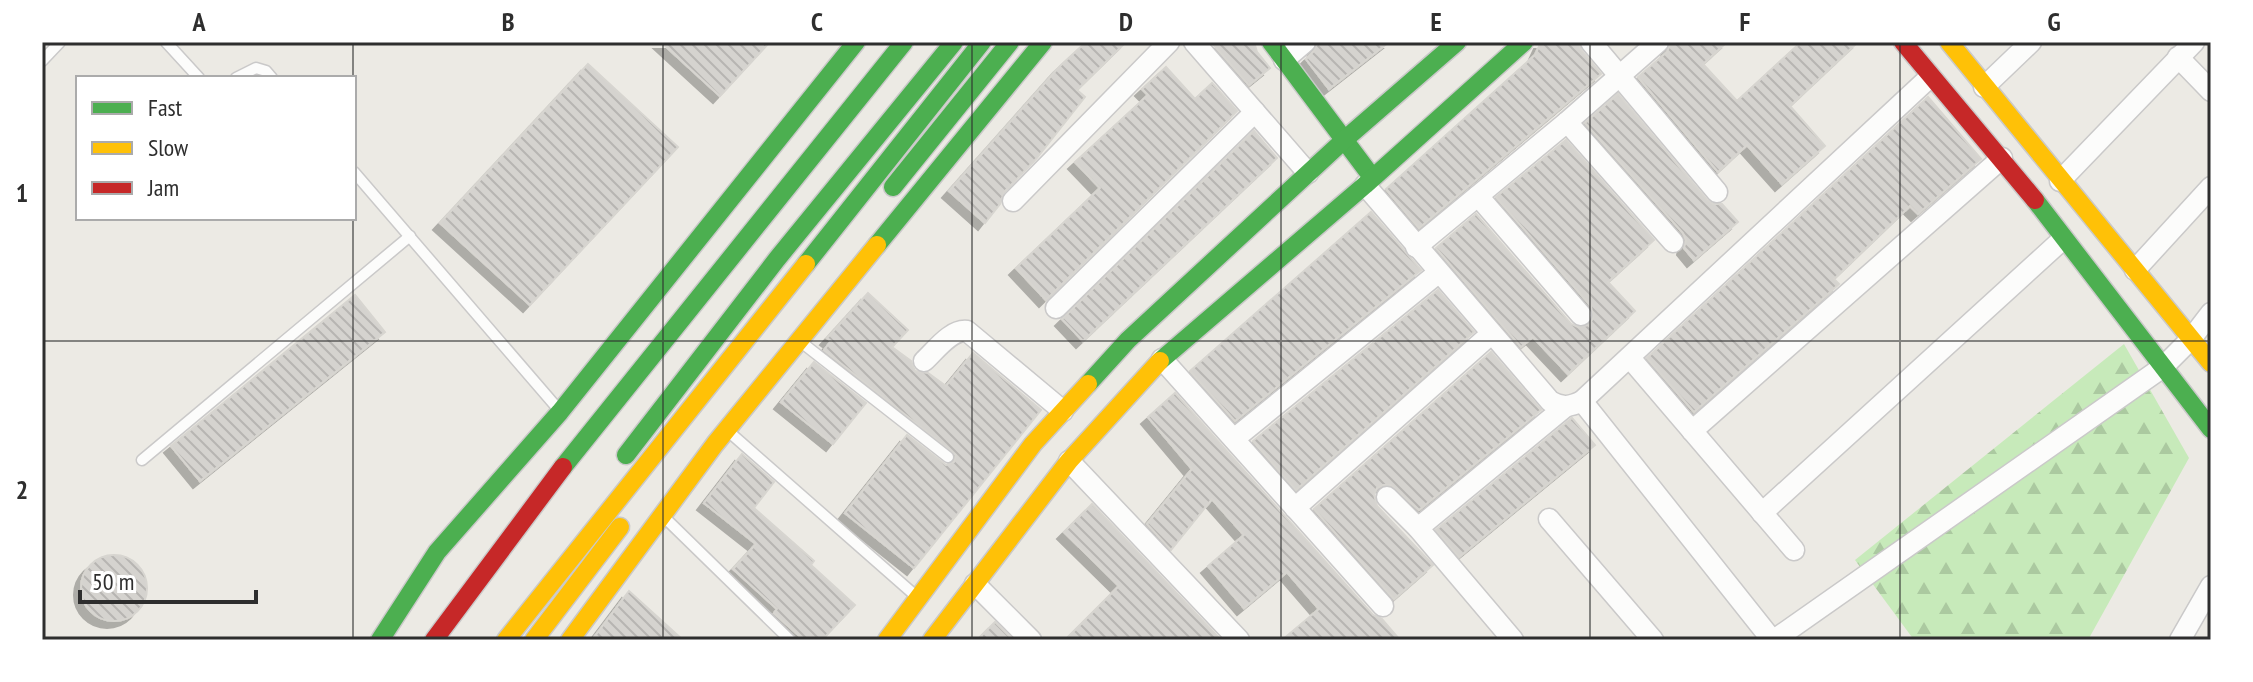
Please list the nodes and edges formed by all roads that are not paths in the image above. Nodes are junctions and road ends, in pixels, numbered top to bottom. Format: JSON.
{"nodes":[{"id":1,"x":60,"y":42,"type":"edge"},
{"id":2,"x":166,"y":42,"type":"edge"},
{"id":3,"x":856,"y":42,"type":"edge"},
{"id":4,"x":904,"y":42,"type":"edge"},
{"id":5,"x":954,"y":42,"type":"edge"},
{"id":6,"x":982,"y":42,"type":"edge"},
{"id":7,"x":1010,"y":42,"type":"edge"},
{"id":8,"x":1043,"y":42,"type":"edge"},
{"id":9,"x":1169,"y":42,"type":"edge"},
{"id":10,"x":1194,"y":42,"type":"edge"},
{"id":11,"x":1271,"y":42,"type":"edge"},
{"id":12,"x":1305,"y":42,"type":"edge"},
{"id":13,"x":1457,"y":42,"type":"edge"},
{"id":14,"x":1524,"y":42,"type":"edge"},
{"id":15,"x":1591,"y":42,"type":"edge"},
{"id":16,"x":1658,"y":42,"type":"edge"},
{"id":17,"x":1903,"y":42,"type":"edge"},
{"id":18,"x":1949,"y":42,"type":"edge"},
{"id":19,"x":2031,"y":42,"type":"edge"},
{"id":20,"x":2194,"y":42,"type":"edge"},
{"id":21,"x":2178,"y":57,"type":"junction"},
{"id":22,"x":1284,"y":60,"type":"junction"},
{"id":23,"x":42,"y":61,"type":"edge"},
{"id":24,"x":197,"y":76,"type":"edge"},
{"id":25,"x":240,"y":76,"type":"edge"},
{"id":26,"x":270,"y":76,"type":"edge"},
{"id":27,"x":1619,"y":77,"type":"junction"},
{"id":28,"x":1930,"y":77,"type":"junction"},
{"id":29,"x":1984,"y":87,"type":"junction"},
{"id":30,"x":2211,"y":91,"type":"edge"},
{"id":31,"x":1255,"y":112,"type":"junction"},
{"id":32,"x":1567,"y":122,"type":"junction"},
{"id":33,"x":1343,"y":141,"type":"junction"},
{"id":34,"x":2002,"y":158,"type":"junction"},
{"id":35,"x":1308,"y":173,"type":"junction"},
{"id":36,"x":356,"y":174,"type":"edge"},
{"id":37,"x":1369,"y":181,"type":"junction"},
{"id":38,"x":2060,"y":181,"type":"junction"},
{"id":39,"x":2211,"y":187,"type":"edge"},
{"id":40,"x":1717,"y":192,"type":"dead end"},
{"id":41,"x":1478,"y":196,"type":"junction"},
{"id":42,"x":881,"y":201,"type":"dead end"},
{"id":43,"x":1013,"y":201,"type":"dead end"},
{"id":44,"x":410,"y":236,"type":"junction"},
{"id":45,"x":2063,"y":239,"type":"junction"},
{"id":46,"x":1673,"y":242,"type":"dead end"},
{"id":47,"x":1416,"y":247,"type":"junction"},
{"id":48,"x":2135,"y":270,"type":"junction"},
{"id":49,"x":1438,"y":273,"type":"junction"},
{"id":50,"x":1056,"y":308,"type":"dead end"},
{"id":51,"x":2211,"y":313,"type":"edge"},
{"id":52,"x":1581,"y":315,"type":"dead end"},
{"id":53,"x":1491,"y":334,"type":"junction"},
{"id":54,"x":2191,"y":339,"type":"junction"},
{"id":55,"x":800,"y":341,"type":"junction"},
{"id":56,"x":1630,"y":358,"type":"junction"},
{"id":57,"x":1162,"y":359,"type":"junction"},
{"id":58,"x":924,"y":361,"type":"dead end"},
{"id":59,"x":2211,"y":363,"type":"edge"},
{"id":60,"x":2163,"y":367,"type":"junction"},
{"id":61,"x":1574,"y":404,"type":"junction"},
{"id":62,"x":1063,"y":411,"type":"junction"},
{"id":63,"x":560,"y":412,"type":"junction"},
{"id":64,"x":2211,"y":429,"type":"edge"},
{"id":65,"x":726,"y":430,"type":"junction"},
{"id":66,"x":1692,"y":431,"type":"junction"},
{"id":67,"x":1234,"y":439,"type":"junction"},
{"id":68,"x":948,"y":457,"type":"dead end"},
{"id":69,"x":674,"y":459,"type":"dead end"},
{"id":70,"x":142,"y":460,"type":"dead end"},
{"id":71,"x":1069,"y":461,"type":"junction"},
{"id":72,"x":616,"y":468,"type":"dead end"},
{"id":73,"x":1387,"y":497,"type":"dead end"},
{"id":74,"x":1295,"y":508,"type":"junction"},
{"id":75,"x":1762,"y":513,"type":"junction"},
{"id":76,"x":662,"y":515,"type":"junction"},
{"id":77,"x":1549,"y":519,"type":"dead end"},
{"id":78,"x":1418,"y":528,"type":"junction"},
{"id":79,"x":1794,"y":550,"type":"dead end"},
{"id":80,"x":975,"y":584,"type":"junction"},
{"id":81,"x":2211,"y":586,"type":"edge"},
{"id":82,"x":918,"y":598,"type":"junction"},
{"id":83,"x":512,"y":603,"type":"dead end"},
{"id":84,"x":1383,"y":606,"type":"dead end"},
{"id":85,"x":500,"y":634,"type":"edge"},
{"id":86,"x":572,"y":639,"type":"edge"},
{"id":87,"x":380,"y":640,"type":"edge"},
{"id":88,"x":434,"y":640,"type":"edge"},
{"id":89,"x":534,"y":640,"type":"edge"},
{"id":90,"x":790,"y":640,"type":"edge"},
{"id":91,"x":887,"y":640,"type":"edge"},
{"id":92,"x":932,"y":640,"type":"edge"},
{"id":93,"x":1031,"y":640,"type":"edge"},
{"id":94,"x":1239,"y":640,"type":"edge"},
{"id":95,"x":1513,"y":640,"type":"edge"},
{"id":96,"x":1653,"y":640,"type":"edge"},
{"id":97,"x":1773,"y":640,"type":"edge"},
{"id":98,"x":2180,"y":640,"type":"edge"}],
"edges":[{"from":1,"to":23,"type":"lane"},
{"from":2,"to":24,"type":"lane"},
{"from":3,"to":63,"type":"main road"},
{"from":4,"to":88,"type":"main road"},
{"from":5,"to":72,"type":"main road"},
{"from":6,"to":85,"type":"main road"},
{"from":7,"to":42,"type":"main road"},
{"from":8,"to":55,"type":"main road"},
{"from":9,"to":43,"type":"street"},
{"from":10,"to":31,"type":"street"},
{"from":11,"to":22,"type":"main road"},
{"from":12,"to":22,"type":"street"},
{"from":13,"to":33,"type":"main road"},
{"from":14,"to":37,"type":"main road"},
{"from":15,"to":27,"type":"street"},
{"from":16,"to":27,"type":"street"},
{"from":17,"to":28,"type":"main road"},
{"from":18,"to":29,"type":"main road"},
{"from":19,"to":29,"type":"street"},
{"from":20,"to":21,"type":"street"},
{"from":21,"to":30,"type":"street"},
{"from":21,"to":38,"type":"street"},
{"from":22,"to":33,"type":"main road"},
{"from":25,"to":26,"type":"lane"},
{"from":27,"to":32,"type":"street"},
{"from":27,"to":40,"type":"street"},
{"from":28,"to":34,"type":"main road"},
{"from":28,"to":56,"type":"street"},
{"from":29,"to":38,"type":"main road"},
{"from":31,"to":35,"type":"street"},
{"from":31,"to":50,"type":"street"},
{"from":32,"to":41,"type":"street"},
{"from":32,"to":46,"type":"street"},
{"from":33,"to":35,"type":"main road"},
{"from":33,"to":37,"type":"main road"},
{"from":34,"to":45,"type":"main road"},
{"from":34,"to":66,"type":"street"},
{"from":35,"to":62,"type":"main road"},
{"from":36,"to":44,"type":"lane"},
{"from":37,"to":47,"type":"street"},
{"from":37,"to":57,"type":"main road"},
{"from":38,"to":48,"type":"main road"},
{"from":39,"to":48,"type":"street"},
{"from":41,"to":47,"type":"street"},
{"from":41,"to":52,"type":"street"},
{"from":44,"to":63,"type":"lane"},
{"from":44,"to":70,"type":"lane"},
{"from":45,"to":60,"type":"main road"},
{"from":45,"to":75,"type":"street"},
{"from":47,"to":49,"type":"street"},
{"from":48,"to":54,"type":"main road"},
{"from":49,"to":53,"type":"street"},
{"from":49,"to":67,"type":"street"},
{"from":51,"to":54,"type":"street"},
{"from":53,"to":61,"type":"street"},
{"from":53,"to":74,"type":"street"},
{"from":54,"to":59,"type":"main road"},
{"from":54,"to":60,"type":"street"},
{"from":55,"to":65,"type":"main road"},
{"from":55,"to":68,"type":"lane"},
{"from":56,"to":61,"type":"street"},
{"from":56,"to":66,"type":"street"},
{"from":57,"to":67,"type":"street"},
{"from":57,"to":71,"type":"main road"},
{"from":58,"to":62,"type":"street"},
{"from":60,"to":64,"type":"main road"},
{"from":60,"to":97,"type":"street"},
{"from":61,"to":78,"type":"street"},
{"from":61,"to":97,"type":"street"},
{"from":62,"to":82,"type":"main road"},
{"from":63,"to":87,"type":"main road"},
{"from":65,"to":76,"type":"main road"},
{"from":65,"to":82,"type":"lane"},
{"from":66,"to":75,"type":"street"},
{"from":67,"to":74,"type":"street"},
{"from":69,"to":89,"type":"main road"},
{"from":71,"to":80,"type":"main road"},
{"from":71,"to":94,"type":"street"},
{"from":73,"to":78,"type":"street"},
{"from":74,"to":84,"type":"street"},
{"from":75,"to":79,"type":"street"},
{"from":76,"to":86,"type":"main road"},
{"from":76,"to":90,"type":"lane"},
{"from":77,"to":96,"type":"street"},
{"from":78,"to":95,"type":"street"},
{"from":80,"to":92,"type":"main road"},
{"from":80,"to":93,"type":"street"},
{"from":81,"to":98,"type":"street"},
{"from":82,"to":91,"type":"main road"},
{"from":83,"to":85,"type":"main road"}]}
